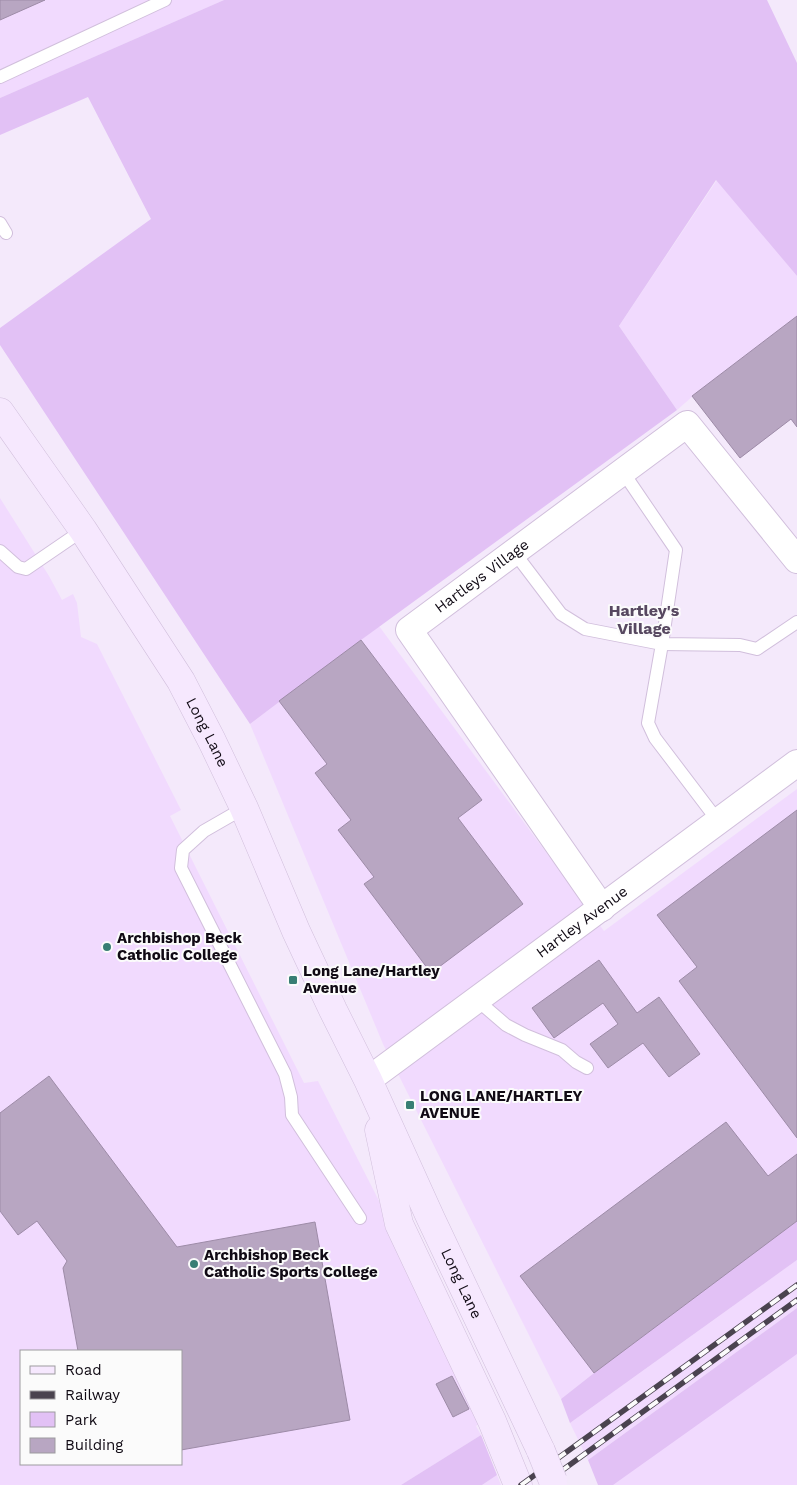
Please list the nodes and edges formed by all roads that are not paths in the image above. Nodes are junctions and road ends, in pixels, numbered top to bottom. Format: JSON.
{"nodes":[{"id":1,"x":165,"y":0,"type":"edge"},
{"id":2,"x":0,"y":77,"type":"edge"},
{"id":3,"x":0,"y":412,"type":"edge"},
{"id":4,"x":623,"y":472,"type":"junction"},
{"id":5,"x":83,"y":530,"type":"junction"},
{"id":6,"x":0,"y":551,"type":"edge"},
{"id":7,"x":514,"y":552,"type":"junction"},
{"id":8,"x":797,"y":560,"type":"edge"},
{"id":9,"x":797,"y":622,"type":"edge"},
{"id":10,"x":662,"y":644,"type":"junction"},
{"id":11,"x":797,"y":763,"type":"edge"},
{"id":12,"x":244,"y":808,"type":"junction"},
{"id":13,"x":718,"y":821,"type":"junction"},
{"id":14,"x":602,"y":908,"type":"junction"},
{"id":15,"x":477,"y":1000,"type":"junction"},
{"id":16,"x":587,"y":1068,"type":"dead end"},
{"id":17,"x":368,"y":1080,"type":"junction"},
{"id":18,"x":360,"y":1218,"type":"dead end"},
{"id":19,"x":515,"y":1478,"type":"edge"},
{"id":20,"x":554,"y":1483,"type":"edge"}],
"edges":[{"from":1,"to":2,"type":"lane"},
{"from":3,"to":5,"type":"main road","name":"Long Lane"},
{"from":4,"to":7,"type":"street","name":"Hartleys Village"},
{"from":4,"to":8,"type":"street","name":"Hartleys Village"},
{"from":4,"to":10,"type":"lane"},
{"from":5,"to":6,"type":"lane"},
{"from":5,"to":12,"type":"main road","name":"Long Lane"},
{"from":7,"to":10,"type":"lane"},
{"from":7,"to":14,"type":"street","name":"Hartleys Village"},
{"from":9,"to":10,"type":"lane"},
{"from":10,"to":13,"type":"lane"},
{"from":11,"to":13,"type":"street","name":"Hartley Avenue"},
{"from":12,"to":17,"type":"main road","name":"Long Lane"},
{"from":12,"to":18,"type":"lane"},
{"from":13,"to":14,"type":"street","name":"Hartley Avenue"},
{"from":14,"to":15,"type":"street","name":"Hartley Avenue"},
{"from":15,"to":16,"type":"lane"},
{"from":15,"to":17,"type":"street","name":"Hartley Avenue"},
{"from":17,"to":19,"type":"main road","name":"Long Lane"},
{"from":17,"to":20,"type":"main road","name":"Long Lane","bridge":true}]}
